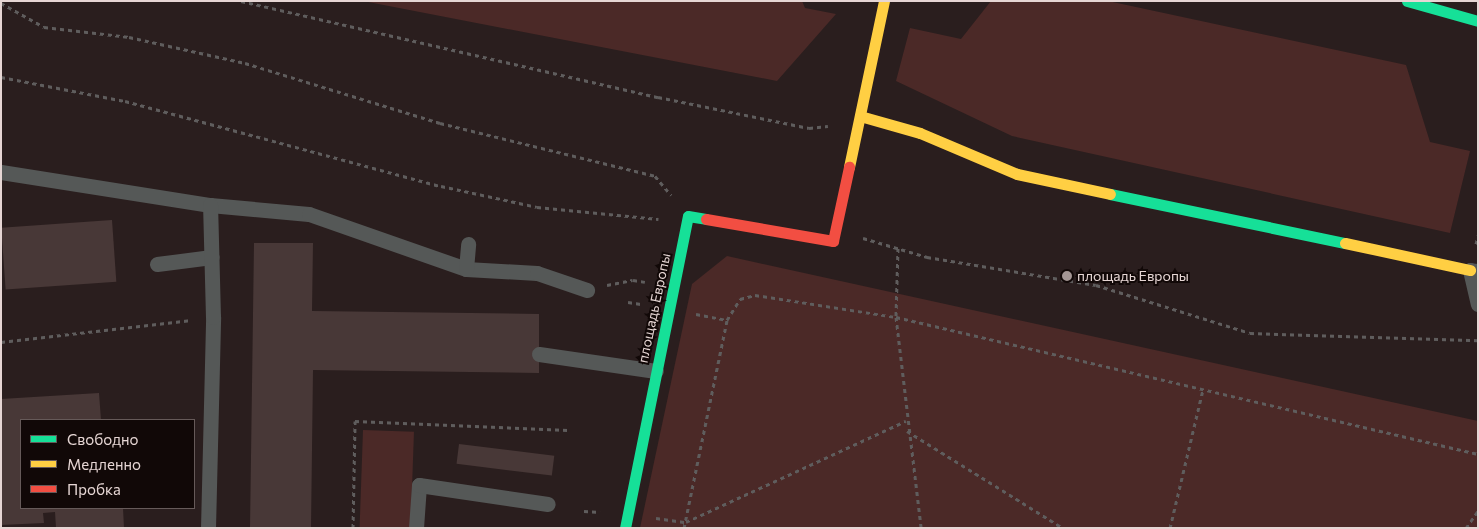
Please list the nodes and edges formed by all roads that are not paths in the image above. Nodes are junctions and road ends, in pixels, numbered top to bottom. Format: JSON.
{"nodes":[{"id":1,"x":884,"y":1,"type":"edge"},
{"id":2,"x":1407,"y":1,"type":"edge"},
{"id":3,"x":1478,"y":21,"type":"edge"},
{"id":4,"x":860,"y":116,"type":"junction"},
{"id":5,"x":1,"y":172,"type":"edge"},
{"id":6,"x":210,"y":205,"type":"junction"},
{"id":7,"x":468,"y":244,"type":"dead end"},
{"id":8,"x":212,"y":257,"type":"junction"},
{"id":9,"x":156,"y":264,"type":"dead end"},
{"id":10,"x":466,"y":269,"type":"junction"},
{"id":11,"x":1474,"y":271,"type":"edge"},
{"id":12,"x":587,"y":290,"type":"road end"},
{"id":13,"x":1478,"y":304,"type":"edge"},
{"id":14,"x":539,"y":354,"type":"dead end"},
{"id":15,"x":656,"y":371,"type":"junction"},
{"id":16,"x":548,"y":504,"type":"dead end"},
{"id":17,"x":208,"y":528,"type":"edge"},
{"id":18,"x":416,"y":528,"type":"edge"},
{"id":19,"x":625,"y":528,"type":"edge"}],
"edges":[{"from":1,"to":4,"type":"main road"},
{"from":2,"to":3,"type":"main road"},
{"from":4,"to":11,"type":"main road"},
{"from":4,"to":15,"type":"main road","name":"площадь Европы"},
{"from":5,"to":6,"type":"lane"},
{"from":6,"to":8,"type":"lane"},
{"from":6,"to":10,"type":"lane"},
{"from":7,"to":10,"type":"lane"},
{"from":8,"to":9,"type":"lane"},
{"from":8,"to":17,"type":"lane"},
{"from":10,"to":12,"type":"lane"},
{"from":11,"to":13,"type":"lane"},
{"from":14,"to":15,"type":"lane"},
{"from":15,"to":19,"type":"main road","name":"площадь Европы"},
{"from":16,"to":18,"type":"lane"}]}
